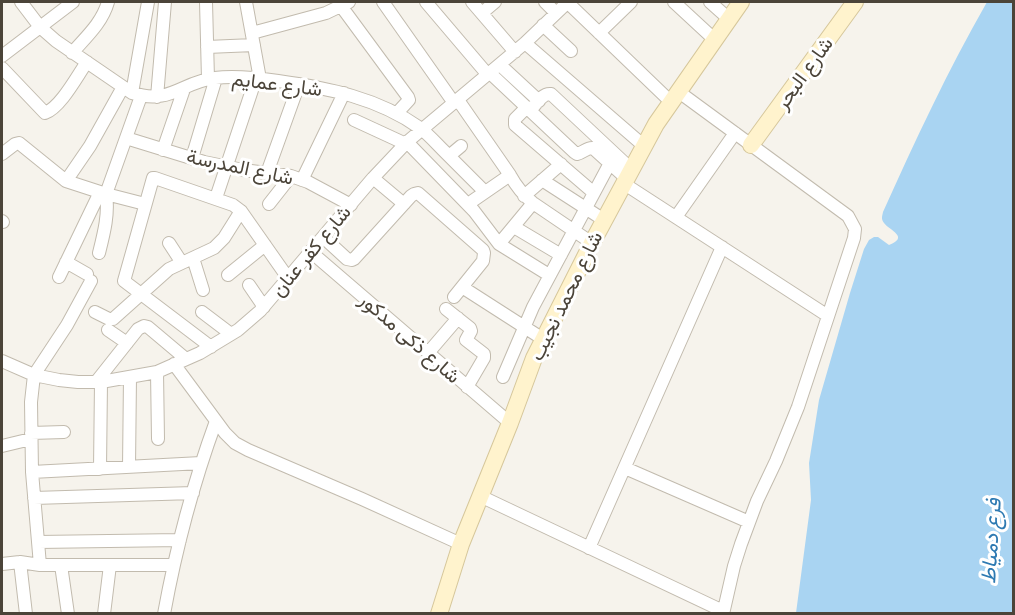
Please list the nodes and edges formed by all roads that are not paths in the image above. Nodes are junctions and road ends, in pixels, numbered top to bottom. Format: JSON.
{"nodes":[{"id":1,"x":21,"y":2,"type":"edge"},
{"id":2,"x":73,"y":2,"type":"edge"},
{"id":3,"x":108,"y":2,"type":"edge"},
{"id":4,"x":148,"y":2,"type":"edge"},
{"id":5,"x":165,"y":2,"type":"edge"},
{"id":6,"x":206,"y":2,"type":"edge"},
{"id":7,"x":246,"y":2,"type":"edge"},
{"id":8,"x":383,"y":2,"type":"edge"},
{"id":9,"x":426,"y":2,"type":"edge"},
{"id":10,"x":472,"y":2,"type":"edge"},
{"id":11,"x":495,"y":2,"type":"edge"},
{"id":12,"x":545,"y":2,"type":"edge"},
{"id":13,"x":568,"y":2,"type":"edge"},
{"id":14,"x":631,"y":2,"type":"edge"},
{"id":15,"x":674,"y":2,"type":"edge"},
{"id":16,"x":710,"y":2,"type":"edge"},
{"id":17,"x":741,"y":2,"type":"edge"},
{"id":18,"x":855,"y":2,"type":"edge"},
{"id":19,"x":345,"y":4,"type":"edge"},
{"id":20,"x":482,"y":13,"type":"junction"},
{"id":21,"x":556,"y":13,"type":"junction"},
{"id":22,"x":729,"y":19,"type":"junction"},
{"id":23,"x":543,"y":25,"type":"junction"},
{"id":24,"x":40,"y":27,"type":"junction"},
{"id":25,"x":598,"y":33,"type":"junction"},
{"id":26,"x":253,"y":39,"type":"junction"},
{"id":27,"x":715,"y":40,"type":"junction"},
{"id":28,"x":207,"y":47,"type":"junction"},
{"id":29,"x":520,"y":47,"type":"junction"},
{"id":30,"x":571,"y":51,"type":"dead end"},
{"id":31,"x":72,"y":53,"type":"junction"},
{"id":32,"x":2,"y":56,"type":"edge"},
{"id":33,"x":87,"y":62,"type":"junction"},
{"id":34,"x":500,"y":65,"type":"junction"},
{"id":35,"x":2,"y":68,"type":"edge"},
{"id":36,"x":489,"y":74,"type":"junction"},
{"id":37,"x":212,"y":78,"type":"junction"},
{"id":38,"x":258,"y":78,"type":"junction"},
{"id":39,"x":299,"y":84,"type":"junction"},
{"id":40,"x":184,"y":89,"type":"junction"},
{"id":41,"x":132,"y":92,"type":"junction"},
{"id":42,"x":344,"y":93,"type":"junction"},
{"id":43,"x":157,"y":97,"type":"junction"},
{"id":44,"x":675,"y":97,"type":"junction"},
{"id":45,"x":456,"y":102,"type":"junction"},
{"id":46,"x":532,"y":106,"type":"junction"},
{"id":47,"x":397,"y":113,"type":"junction"},
{"id":48,"x":354,"y":120,"type":"dead end"},
{"id":49,"x":422,"y":130,"type":"junction"},
{"id":50,"x":735,"y":133,"type":"junction"},
{"id":51,"x":126,"y":138,"type":"junction"},
{"id":52,"x":406,"y":143,"type":"junction"},
{"id":53,"x":751,"y":145,"type":"junction"},
{"id":54,"x":461,"y":146,"type":"dead end"},
{"id":55,"x":644,"y":146,"type":"junction"},
{"id":56,"x":163,"y":150,"type":"junction"},
{"id":57,"x":2,"y":154,"type":"edge"},
{"id":58,"x":449,"y":156,"type":"junction"},
{"id":59,"x":192,"y":158,"type":"junction"},
{"id":60,"x":610,"y":163,"type":"junction"},
{"id":61,"x":561,"y":164,"type":"junction"},
{"id":62,"x":226,"y":166,"type":"junction"},
{"id":63,"x":267,"y":173,"type":"junction"},
{"id":64,"x":510,"y":175,"type":"junction"},
{"id":65,"x":627,"y":177,"type":"junction"},
{"id":66,"x":297,"y":178,"type":"junction"},
{"id":67,"x":373,"y":178,"type":"junction"},
{"id":68,"x":542,"y":180,"type":"junction"},
{"id":69,"x":66,"y":181,"type":"junction"},
{"id":70,"x":485,"y":192,"type":"junction"},
{"id":71,"x":103,"y":193,"type":"junction"},
{"id":72,"x":594,"y":193,"type":"junction"},
{"id":73,"x":216,"y":198,"type":"junction"},
{"id":74,"x":529,"y":200,"type":"junction"},
{"id":75,"x":145,"y":204,"type":"junction"},
{"id":76,"x":269,"y":204,"type":"dead end"},
{"id":77,"x":404,"y":204,"type":"junction"},
{"id":78,"x":468,"y":204,"type":"junction"},
{"id":79,"x":351,"y":205,"type":"junction"},
{"id":80,"x":586,"y":208,"type":"junction"},
{"id":81,"x":241,"y":211,"type":"junction"},
{"id":82,"x":676,"y":217,"type":"junction"},
{"id":83,"x":604,"y":220,"type":"junction"},
{"id":84,"x":514,"y":227,"type":"junction"},
{"id":85,"x":574,"y":230,"type":"junction"},
{"id":86,"x":323,"y":237,"type":"junction"},
{"id":87,"x":169,"y":243,"type":"dead end"},
{"id":88,"x":592,"y":243,"type":"junction"},
{"id":89,"x":499,"y":244,"type":"junction"},
{"id":90,"x":265,"y":245,"type":"junction"},
{"id":91,"x":722,"y":247,"type":"junction"},
{"id":92,"x":311,"y":252,"type":"junction"},
{"id":93,"x":99,"y":253,"type":"dead end"},
{"id":94,"x":561,"y":255,"type":"junction"},
{"id":95,"x":187,"y":260,"type":"junction"},
{"id":96,"x":66,"y":262,"type":"junction"},
{"id":97,"x":228,"y":275,"type":"dead end"},
{"id":98,"x":549,"y":275,"type":"junction"},
{"id":99,"x":58,"y":277,"type":"dead end"},
{"id":100,"x":288,"y":278,"type":"junction"},
{"id":101,"x":249,"y":285,"type":"dead end"},
{"id":102,"x":203,"y":290,"type":"dead end"},
{"id":103,"x":141,"y":294,"type":"junction"},
{"id":104,"x":264,"y":307,"type":"junction"},
{"id":105,"x":446,"y":309,"type":"dead end"},
{"id":106,"x":95,"y":312,"type":"dead end"},
{"id":107,"x":202,"y":312,"type":"dead end"},
{"id":108,"x":828,"y":316,"type":"junction"},
{"id":109,"x":458,"y":318,"type":"junction"},
{"id":110,"x":524,"y":327,"type":"junction"},
{"id":111,"x":108,"y":330,"type":"dead end"},
{"id":112,"x":231,"y":334,"type":"junction"},
{"id":113,"x":543,"y":339,"type":"junction"},
{"id":114,"x":127,"y":343,"type":"junction"},
{"id":115,"x":211,"y":347,"type":"junction"},
{"id":116,"x":428,"y":353,"type":"junction"},
{"id":117,"x":2,"y":360,"type":"edge"},
{"id":118,"x":180,"y":362,"type":"junction"},
{"id":119,"x":157,"y":372,"type":"junction"},
{"id":120,"x":34,"y":375,"type":"junction"},
{"id":121,"x":129,"y":377,"type":"junction"},
{"id":122,"x":503,"y":377,"type":"dead end"},
{"id":123,"x":99,"y":382,"type":"junction"},
{"id":124,"x":467,"y":387,"type":"junction"},
{"id":125,"x":216,"y":422,"type":"junction"},
{"id":126,"x":510,"y":423,"type":"junction"},
{"id":127,"x":64,"y":432,"type":"dead end"},
{"id":128,"x":32,"y":436,"type":"junction"},
{"id":129,"x":158,"y":439,"type":"dead end"},
{"id":130,"x":2,"y":446,"type":"edge"},
{"id":131,"x":201,"y":464,"type":"junction"},
{"id":132,"x":129,"y":467,"type":"junction"},
{"id":133,"x":625,"y":468,"type":"junction"},
{"id":134,"x":100,"y":469,"type":"junction"},
{"id":135,"x":32,"y":472,"type":"junction"},
{"id":136,"x":193,"y":493,"type":"junction"},
{"id":137,"x":480,"y":496,"type":"junction"},
{"id":138,"x":34,"y":498,"type":"junction"},
{"id":139,"x":749,"y":522,"type":"junction"},
{"id":140,"x":180,"y":540,"type":"junction"},
{"id":141,"x":38,"y":542,"type":"junction"},
{"id":142,"x":461,"y":544,"type":"junction"},
{"id":143,"x":589,"y":548,"type":"junction"},
{"id":144,"x":21,"y":562,"type":"junction"},
{"id":145,"x":2,"y":564,"type":"edge"},
{"id":146,"x":40,"y":565,"type":"junction"},
{"id":147,"x":61,"y":565,"type":"junction"},
{"id":148,"x":174,"y":565,"type":"junction"},
{"id":149,"x":110,"y":566,"type":"junction"},
{"id":150,"x":723,"y":613,"type":"edge"},
{"id":151,"x":26,"y":614,"type":"edge"},
{"id":152,"x":68,"y":614,"type":"edge"},
{"id":153,"x":104,"y":614,"type":"edge"},
{"id":154,"x":164,"y":614,"type":"edge"},
{"id":155,"x":439,"y":614,"type":"edge"}],
"edges":[{"from":1,"to":24,"type":"street"},
{"from":2,"to":24,"type":"street"},
{"from":3,"to":31,"type":"street"},
{"from":4,"to":41,"type":"street"},
{"from":5,"to":43,"type":"street"},
{"from":6,"to":28,"type":"street"},
{"from":7,"to":26,"type":"street"},
{"from":8,"to":45,"type":"street"},
{"from":9,"to":36,"type":"street"},
{"from":10,"to":20,"type":"street"},
{"from":11,"to":20,"type":"street"},
{"from":12,"to":21,"type":"street"},
{"from":13,"to":21,"type":"street","name":"شارع كفر عنان"},
{"from":13,"to":25,"type":"street"},
{"from":14,"to":25,"type":"street"},
{"from":15,"to":27,"type":"street"},
{"from":16,"to":22,"type":"street"},
{"from":17,"to":22,"type":"street","name":"شارع محمد نجيب"},
{"from":18,"to":53,"type":"street","name":"شارع البحر"},
{"from":19,"to":26,"type":"street"},
{"from":19,"to":47,"type":"street"},
{"from":20,"to":29,"type":"street"},
{"from":21,"to":23,"type":"street","name":"شارع كفر عنان"},
{"from":22,"to":27,"type":"street","name":"شارع محمد نجيب"},
{"from":23,"to":29,"type":"street","name":"شارع كفر عنان"},
{"from":23,"to":30,"type":"street"},
{"from":24,"to":31,"type":"street"},
{"from":24,"to":32,"type":"street"},
{"from":25,"to":44,"type":"street"},
{"from":26,"to":28,"type":"street"},
{"from":26,"to":38,"type":"street"},
{"from":27,"to":44,"type":"street","name":"شارع محمد نجيب"},
{"from":28,"to":37,"type":"street"},
{"from":29,"to":34,"type":"street","name":"شارع كفر عنان"},
{"from":29,"to":55,"type":"street"},
{"from":31,"to":33,"type":"street"},
{"from":33,"to":35,"type":"street"},
{"from":33,"to":41,"type":"street"},
{"from":34,"to":36,"type":"street","name":"شارع كفر عنان"},
{"from":34,"to":46,"type":"street"},
{"from":36,"to":45,"type":"street","name":"شارع كفر عنان"},
{"from":36,"to":46,"type":"street"},
{"from":37,"to":38,"type":"street","name":"شارع عمايم"},
{"from":37,"to":40,"type":"street","name":"شارع عمايم"},
{"from":37,"to":59,"type":"street"},
{"from":38,"to":39,"type":"street","name":"شارع عمايم"},
{"from":38,"to":62,"type":"street"},
{"from":39,"to":42,"type":"street","name":"شارع عمايم"},
{"from":39,"to":63,"type":"street"},
{"from":40,"to":43,"type":"street","name":"شارع عمايم"},
{"from":40,"to":56,"type":"street"},
{"from":41,"to":43,"type":"street","name":"شارع عمايم"},
{"from":41,"to":51,"type":"street"},
{"from":41,"to":69,"type":"street"},
{"from":42,"to":47,"type":"street","name":"شارع عمايم"},
{"from":42,"to":66,"type":"street"},
{"from":44,"to":50,"type":"street"},
{"from":44,"to":55,"type":"street","name":"شارع محمد نجيب"},
{"from":45,"to":49,"type":"street","name":"شارع كفر عنان"},
{"from":45,"to":64,"type":"street"},
{"from":46,"to":60,"type":"street"},
{"from":46,"to":61,"type":"street"},
{"from":46,"to":65,"type":"street"},
{"from":47,"to":49,"type":"street","name":"شارع عمايم"},
{"from":48,"to":52,"type":"street"},
{"from":49,"to":52,"type":"street","name":"شارع كفر عنان"},
{"from":49,"to":58,"type":"street","name":"شارع عمايم"},
{"from":50,"to":53,"type":"street"},
{"from":50,"to":82,"type":"street"},
{"from":51,"to":56,"type":"street","name":"شارع المدرسة"},
{"from":51,"to":71,"type":"street"},
{"from":52,"to":67,"type":"street","name":"شارع كفر عنان"},
{"from":52,"to":78,"type":"street"},
{"from":53,"to":108,"type":"street"},
{"from":54,"to":58,"type":"street"},
{"from":55,"to":65,"type":"street","name":"شارع محمد نجيب"},
{"from":56,"to":59,"type":"street","name":"شارع المدرسة"},
{"from":57,"to":69,"type":"street"},
{"from":58,"to":70,"type":"street","name":"شارع عمايم"},
{"from":59,"to":62,"type":"street","name":"شارع المدرسة"},
{"from":60,"to":65,"type":"street"},
{"from":60,"to":72,"type":"street"},
{"from":61,"to":68,"type":"street"},
{"from":61,"to":72,"type":"street"},
{"from":62,"to":63,"type":"street","name":"شارع المدرسة"},
{"from":62,"to":73,"type":"street"},
{"from":63,"to":66,"type":"street","name":"شارع المدرسة"},
{"from":64,"to":70,"type":"street"},
{"from":64,"to":74,"type":"street"},
{"from":65,"to":82,"type":"street"},
{"from":65,"to":83,"type":"street","name":"شارع محمد نجيب"},
{"from":66,"to":76,"type":"street"},
{"from":66,"to":79,"type":"street","name":"شارع المدرسة"},
{"from":67,"to":77,"type":"street"},
{"from":67,"to":79,"type":"street","name":"شارع كفر عنان"},
{"from":68,"to":74,"type":"street"},
{"from":68,"to":80,"type":"street"},
{"from":69,"to":71,"type":"street"},
{"from":70,"to":78,"type":"street"},
{"from":71,"to":75,"type":"street"},
{"from":71,"to":93,"type":"street"},
{"from":71,"to":96,"type":"street"},
{"from":72,"to":80,"type":"street"},
{"from":73,"to":75,"type":"street"},
{"from":73,"to":81,"type":"street"},
{"from":74,"to":84,"type":"street"},
{"from":74,"to":85,"type":"street"},
{"from":75,"to":103,"type":"street"},
{"from":77,"to":86,"type":"street"},
{"from":77,"to":110,"type":"street"},
{"from":78,"to":89,"type":"street"},
{"from":79,"to":86,"type":"street","name":"شارع كفر عنان"},
{"from":80,"to":83,"type":"street"},
{"from":80,"to":85,"type":"street"},
{"from":81,"to":90,"type":"street"},
{"from":81,"to":95,"type":"street"},
{"from":82,"to":91,"type":"street"},
{"from":83,"to":88,"type":"street","name":"شارع محمد نجيب"},
{"from":84,"to":89,"type":"street"},
{"from":84,"to":94,"type":"street"},
{"from":85,"to":88,"type":"street"},
{"from":85,"to":94,"type":"street"},
{"from":86,"to":92,"type":"street","name":"شارع كفر عنان"},
{"from":87,"to":95,"type":"street"},
{"from":88,"to":113,"type":"street","name":"شارع محمد نجيب"},
{"from":89,"to":98,"type":"street"},
{"from":90,"to":97,"type":"street"},
{"from":90,"to":100,"type":"street"},
{"from":91,"to":108,"type":"street"},
{"from":91,"to":133,"type":"street"},
{"from":92,"to":100,"type":"street","name":"شارع كفر عنان"},
{"from":92,"to":116,"type":"street","name":"شارع ذكى مدكور"},
{"from":94,"to":98,"type":"street"},
{"from":95,"to":102,"type":"street"},
{"from":95,"to":103,"type":"street"},
{"from":96,"to":99,"type":"street"},
{"from":96,"to":120,"type":"street"},
{"from":98,"to":110,"type":"street"},
{"from":100,"to":104,"type":"street","name":"شارع كفر عنان"},
{"from":101,"to":104,"type":"street"},
{"from":103,"to":106,"type":"street"},
{"from":103,"to":115,"type":"street"},
{"from":104,"to":112,"type":"street","name":"شارع كفر عنان"},
{"from":105,"to":109,"type":"street"},
{"from":107,"to":112,"type":"street"},
{"from":108,"to":139,"type":"street"},
{"from":109,"to":116,"type":"street"},
{"from":109,"to":124,"type":"street"},
{"from":110,"to":113,"type":"street"},
{"from":110,"to":122,"type":"street"},
{"from":111,"to":114,"type":"street"},
{"from":112,"to":115,"type":"street","name":"شارع كفر عنان"},
{"from":113,"to":126,"type":"street","name":"شارع محمد نجيب"},
{"from":114,"to":118,"type":"street"},
{"from":114,"to":123,"type":"street"},
{"from":115,"to":118,"type":"street","name":"شارع كفر عنان"},
{"from":116,"to":124,"type":"street","name":"شارع ذكى مدكور"},
{"from":117,"to":120,"type":"street","name":"شارع كفر عنان"},
{"from":118,"to":119,"type":"street","name":"شارع كفر عنان"},
{"from":118,"to":125,"type":"street"},
{"from":119,"to":121,"type":"street","name":"شارع كفر عنان"},
{"from":119,"to":129,"type":"street"},
{"from":120,"to":123,"type":"street","name":"شارع كفر عنان"},
{"from":120,"to":128,"type":"street"},
{"from":121,"to":123,"type":"street","name":"شارع كفر عنان"},
{"from":121,"to":132,"type":"street"},
{"from":123,"to":134,"type":"street"},
{"from":124,"to":126,"type":"street","name":"شارع ذكى مدكور"},
{"from":125,"to":131,"type":"street"},
{"from":125,"to":142,"type":"street"},
{"from":126,"to":137,"type":"street","name":"شارع محمد نجيب"},
{"from":127,"to":128,"type":"street"},
{"from":128,"to":130,"type":"street"},
{"from":128,"to":135,"type":"street"},
{"from":131,"to":132,"type":"street"},
{"from":131,"to":136,"type":"street"},
{"from":132,"to":134,"type":"street"},
{"from":133,"to":139,"type":"street"},
{"from":133,"to":143,"type":"street"},
{"from":134,"to":135,"type":"street"},
{"from":135,"to":138,"type":"street"},
{"from":136,"to":138,"type":"street"},
{"from":136,"to":140,"type":"street"},
{"from":137,"to":142,"type":"street","name":"شارع محمد نجيب"},
{"from":137,"to":143,"type":"street"},
{"from":138,"to":141,"type":"street"},
{"from":139,"to":150,"type":"street"},
{"from":140,"to":141,"type":"street"},
{"from":140,"to":148,"type":"street"},
{"from":141,"to":146,"type":"street"},
{"from":142,"to":155,"type":"street","name":"شارع محمد نجيب"},
{"from":143,"to":150,"type":"street"},
{"from":144,"to":145,"type":"street"},
{"from":144,"to":146,"type":"street"},
{"from":144,"to":151,"type":"street"},
{"from":146,"to":147,"type":"street"},
{"from":147,"to":149,"type":"street"},
{"from":147,"to":152,"type":"street"},
{"from":148,"to":149,"type":"street"},
{"from":148,"to":154,"type":"street"},
{"from":149,"to":153,"type":"street"}]}
